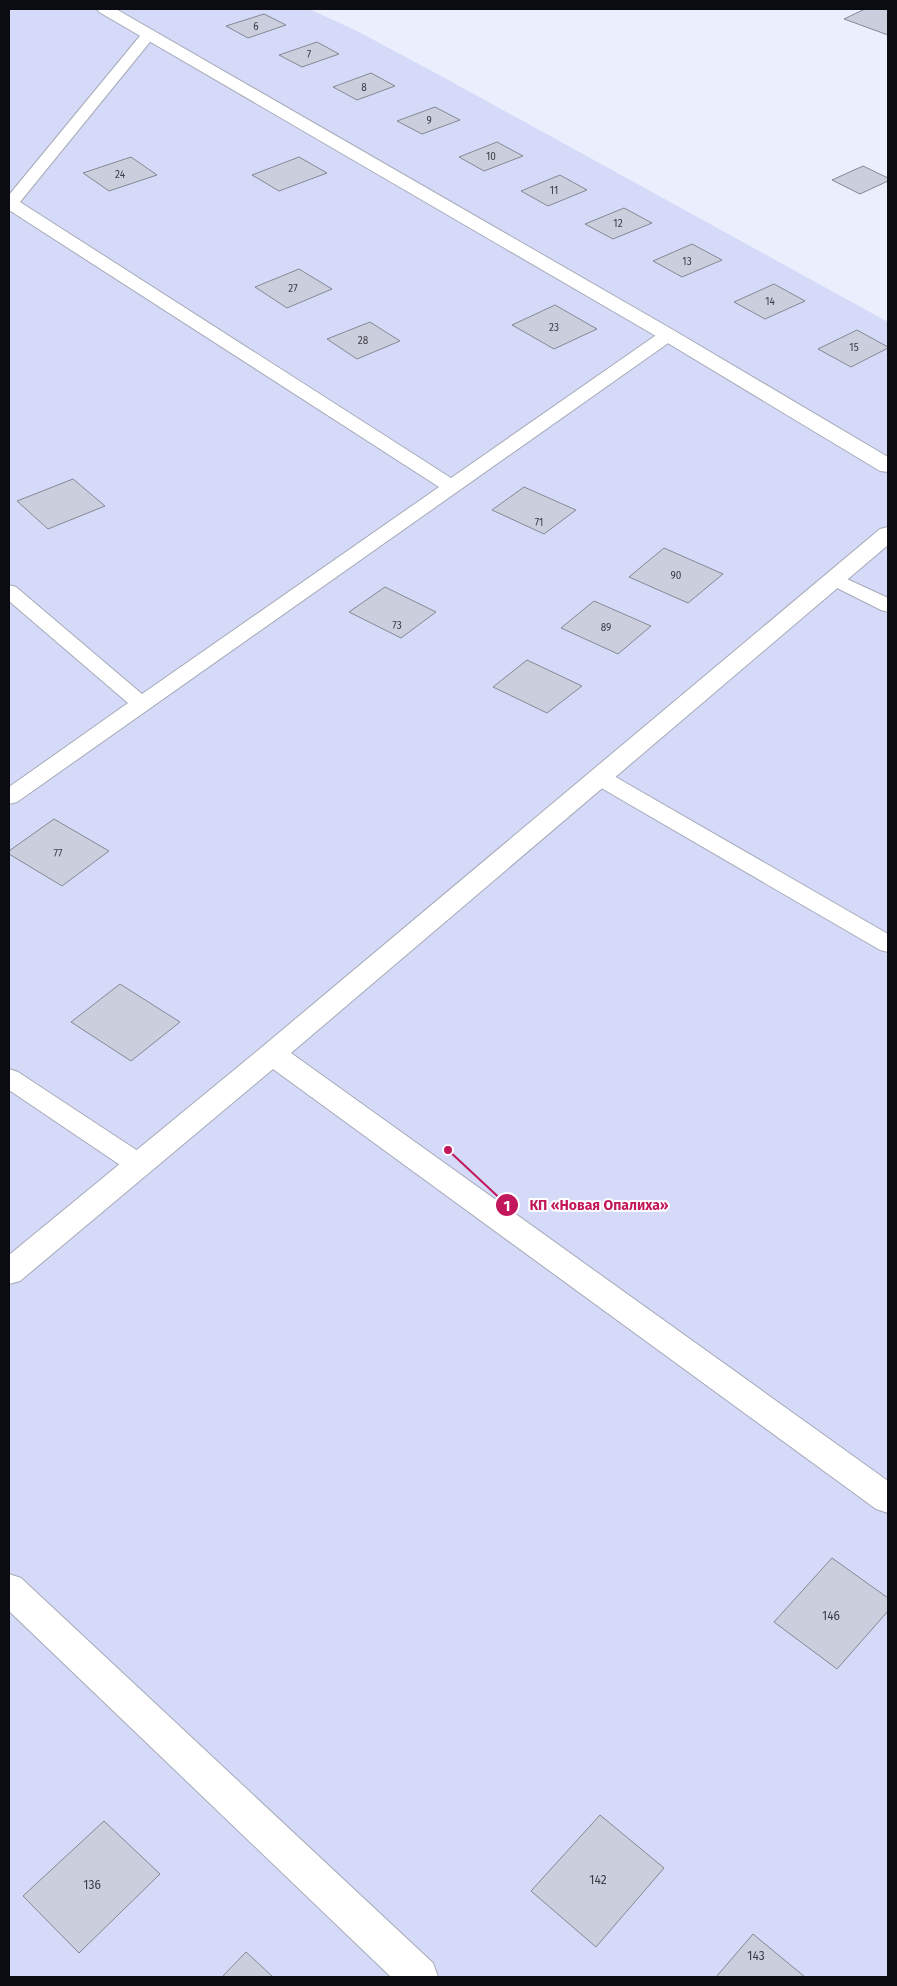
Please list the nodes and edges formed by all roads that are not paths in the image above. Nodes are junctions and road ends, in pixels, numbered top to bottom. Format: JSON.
{"nodes":[{"id":1,"x":105,"y":9,"type":"edge"},
{"id":2,"x":149,"y":34,"type":"junction"},
{"id":3,"x":10,"y":204,"type":"edge"},
{"id":4,"x":668,"y":335,"type":"junction"},
{"id":5,"x":888,"y":466,"type":"edge"},
{"id":6,"x":452,"y":487,"type":"junction"},
{"id":7,"x":888,"y":534,"type":"edge"},
{"id":8,"x":834,"y":579,"type":"junction"},
{"id":9,"x":9,"y":591,"type":"edge"},
{"id":10,"x":888,"y":606,"type":"edge"},
{"id":11,"x":142,"y":704,"type":"junction"},
{"id":12,"x":599,"y":777,"type":"junction"},
{"id":13,"x":9,"y":797,"type":"edge"},
{"id":14,"x":888,"y":944,"type":"edge"},
{"id":15,"x":272,"y":1054,"type":"junction"},
{"id":16,"x":9,"y":1078,"type":"edge"},
{"id":17,"x":138,"y":1164,"type":"junction"},
{"id":18,"x":9,"y":1272,"type":"edge"},
{"id":19,"x":888,"y":1499,"type":"edge"},
{"id":20,"x":9,"y":1589,"type":"edge"},
{"id":21,"x":419,"y":1977,"type":"edge"}],
"edges":[{"from":1,"to":2,"type":"street"},
{"from":2,"to":3,"type":"lane"},
{"from":2,"to":4,"type":"street"},
{"from":3,"to":6,"type":"lane"},
{"from":4,"to":5,"type":"street"},
{"from":4,"to":6,"type":"lane"},
{"from":6,"to":11,"type":"lane"},
{"from":7,"to":8,"type":"street"},
{"from":8,"to":10,"type":"lane"},
{"from":8,"to":12,"type":"street"},
{"from":9,"to":11,"type":"lane"},
{"from":11,"to":13,"type":"lane"},
{"from":12,"to":14,"type":"lane"},
{"from":12,"to":15,"type":"street"},
{"from":15,"to":17,"type":"street"},
{"from":15,"to":19,"type":"street"},
{"from":16,"to":17,"type":"lane"},
{"from":17,"to":18,"type":"street"},
{"from":20,"to":21,"type":"street"}]}
